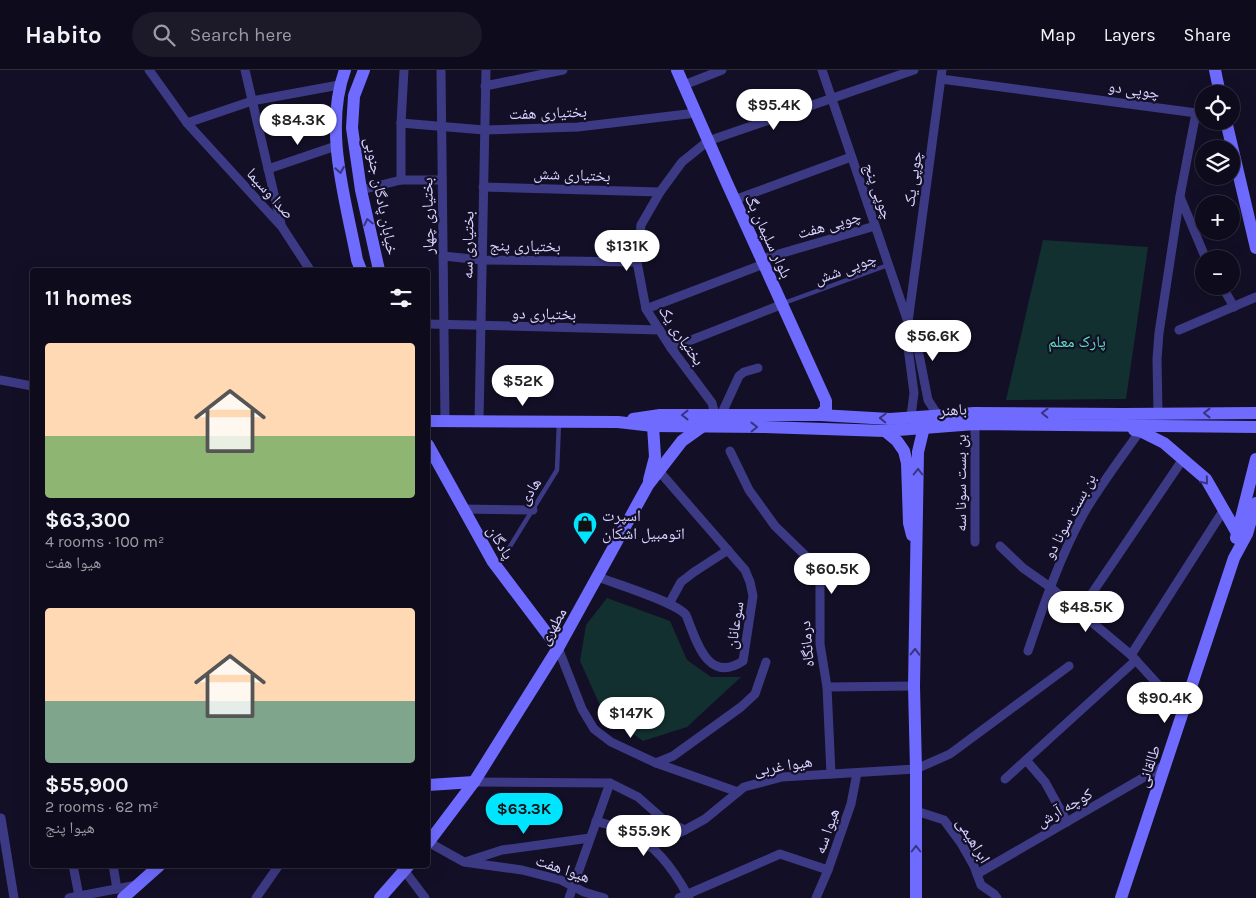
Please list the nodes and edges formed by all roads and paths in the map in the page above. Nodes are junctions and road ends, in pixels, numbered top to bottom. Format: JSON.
{"nodes":[{"id":1,"x":149,"y":70,"type":"edge"},
{"id":2,"x":245,"y":70,"type":"edge"},
{"id":3,"x":345,"y":70,"type":"edge"},
{"id":4,"x":364,"y":70,"type":"edge"},
{"id":5,"x":404,"y":70,"type":"edge"},
{"id":6,"x":441,"y":70,"type":"edge"},
{"id":7,"x":486,"y":70,"type":"edge"},
{"id":8,"x":563,"y":70,"type":"edge"},
{"id":9,"x":677,"y":70,"type":"edge"},
{"id":10,"x":722,"y":70,"type":"edge"},
{"id":11,"x":822,"y":70,"type":"edge"},
{"id":12,"x":914,"y":70,"type":"edge"},
{"id":13,"x":1215,"y":70,"type":"edge"},
{"id":14,"x":942,"y":74,"type":"edge"},
{"id":15,"x":339,"y":85,"type":"junction"},
{"id":16,"x":684,"y":85,"type":"junction"},
{"id":17,"x":1218,"y":85,"type":"edge"},
{"id":18,"x":485,"y":86,"type":"junction"},
{"id":19,"x":832,"y":98,"type":"junction"},
{"id":20,"x":252,"y":101,"type":"junction"},
{"id":21,"x":1195,"y":112,"type":"edge"},
{"id":22,"x":696,"y":113,"type":"junction"},
{"id":23,"x":186,"y":123,"type":"junction"},
{"id":24,"x":401,"y":123,"type":"junction"},
{"id":25,"x":441,"y":126,"type":"junction"},
{"id":26,"x":484,"y":130,"type":"junction"},
{"id":27,"x":1196,"y":130,"type":"edge"},
{"id":28,"x":1228,"y":130,"type":"edge"},
{"id":29,"x":708,"y":141,"type":"junction"},
{"id":30,"x":336,"y":146,"type":"junction"},
{"id":31,"x":851,"y":157,"type":"junction"},
{"id":32,"x":268,"y":169,"type":"junction"},
{"id":33,"x":401,"y":180,"type":"junction"},
{"id":34,"x":442,"y":180,"type":"junction"},
{"id":35,"x":483,"y":187,"type":"junction"},
{"id":36,"x":361,"y":190,"type":"junction"},
{"id":37,"x":660,"y":192,"type":"junction"},
{"id":38,"x":1180,"y":196,"type":"junction"},
{"id":39,"x":734,"y":200,"type":"junction"},
{"id":40,"x":1252,"y":218,"type":"edge"},
{"id":41,"x":875,"y":226,"type":"junction"},
{"id":42,"x":282,"y":227,"type":"junction"},
{"id":43,"x":1256,"y":248,"type":"edge"},
{"id":44,"x":1202,"y":250,"type":"edge"},
{"id":45,"x":443,"y":256,"type":"junction"},
{"id":46,"x":482,"y":260,"type":"junction"},
{"id":47,"x":637,"y":262,"type":"junction"},
{"id":48,"x":763,"y":262,"type":"junction"},
{"id":49,"x":888,"y":266,"type":"junction"},
{"id":50,"x":309,"y":268,"type":"edge"},
{"id":51,"x":360,"y":268,"type":"edge"},
{"id":52,"x":379,"y":268,"type":"edge"},
{"id":53,"x":1227,"y":295,"type":"edge"},
{"id":54,"x":1256,"y":298,"type":"edge"},
{"id":55,"x":783,"y":304,"type":"junction"},
{"id":56,"x":1234,"y":307,"type":"junction"},
{"id":57,"x":646,"y":309,"type":"junction"},
{"id":58,"x":908,"y":322,"type":"junction"},
{"id":59,"x":430,"y":324,"type":"edge"},
{"id":60,"x":444,"y":324,"type":"junction"},
{"id":61,"x":481,"y":326,"type":"junction"},
{"id":62,"x":660,"y":330,"type":"junction"},
{"id":63,"x":1179,"y":330,"type":"dead end"},
{"id":64,"x":671,"y":348,"type":"junction"},
{"id":65,"x":758,"y":368,"type":"dead end"},
{"id":66,"x":0,"y":380,"type":"edge"},
{"id":67,"x":30,"y":386,"type":"edge"},
{"id":68,"x":1256,"y":413,"type":"edge"},
{"id":69,"x":937,"y":414,"type":"junction"},
{"id":70,"x":1158,"y":414,"type":"junction"},
{"id":71,"x":660,"y":415,"type":"junction"},
{"id":72,"x":718,"y":415,"type":"junction"},
{"id":73,"x":820,"y":415,"type":"junction"},
{"id":74,"x":911,"y":416,"type":"junction"},
{"id":75,"x":430,"y":421,"type":"edge"},
{"id":76,"x":445,"y":421,"type":"junction"},
{"id":77,"x":479,"y":421,"type":"junction"},
{"id":78,"x":559,"y":421,"type":"junction"},
{"id":79,"x":618,"y":422,"type":"junction"},
{"id":80,"x":975,"y":424,"type":"junction"},
{"id":81,"x":653,"y":426,"type":"junction"},
{"id":82,"x":703,"y":426,"type":"junction"},
{"id":83,"x":924,"y":427,"type":"junction"},
{"id":84,"x":1122,"y":427,"type":"junction"},
{"id":85,"x":1256,"y":427,"type":"edge"},
{"id":86,"x":885,"y":431,"type":"junction"},
{"id":87,"x":1140,"y":431,"type":"junction"},
{"id":88,"x":430,"y":449,"type":"edge"},
{"id":89,"x":730,"y":451,"type":"dead end"},
{"id":90,"x":1183,"y":459,"type":"junction"},
{"id":91,"x":1256,"y":459,"type":"edge"},
{"id":92,"x":659,"y":471,"type":"junction"},
{"id":93,"x":648,"y":485,"type":"junction"},
{"id":94,"x":1256,"y":503,"type":"edge"},
{"id":95,"x":463,"y":508,"type":"junction"},
{"id":96,"x":533,"y":510,"type":"junction"},
{"id":97,"x":1223,"y":511,"type":"junction"},
{"id":98,"x":1237,"y":533,"type":"junction"},
{"id":99,"x":975,"y":542,"type":"dead end"},
{"id":100,"x":1000,"y":546,"type":"dead end"},
{"id":101,"x":728,"y":550,"type":"junction"},
{"id":102,"x":917,"y":558,"type":"junction"},
{"id":103,"x":1234,"y":558,"type":"junction"},
{"id":104,"x":497,"y":568,"type":"junction"},
{"id":105,"x":598,"y":577,"type":"junction"},
{"id":106,"x":1050,"y":587,"type":"junction"},
{"id":107,"x":669,"y":604,"type":"junction"},
{"id":108,"x":1080,"y":611,"type":"junction"},
{"id":109,"x":558,"y":648,"type":"junction"},
{"id":110,"x":1028,"y":651,"type":"dead end"},
{"id":111,"x":1133,"y":658,"type":"junction"},
{"id":112,"x":766,"y":662,"type":"dead end"},
{"id":113,"x":1069,"y":666,"type":"dead end"},
{"id":114,"x":914,"y":686,"type":"junction"},
{"id":115,"x":828,"y":687,"type":"junction"},
{"id":116,"x":1183,"y":712,"type":"junction"},
{"id":117,"x":1026,"y":760,"type":"junction"},
{"id":118,"x":656,"y":763,"type":"junction"},
{"id":119,"x":1165,"y":765,"type":"junction"},
{"id":120,"x":916,"y":769,"type":"junction"},
{"id":121,"x":857,"y":772,"type":"junction"},
{"id":122,"x":831,"y":774,"type":"junction"},
{"id":123,"x":1005,"y":779,"type":"dead end"},
{"id":124,"x":474,"y":782,"type":"junction"},
{"id":125,"x":610,"y":782,"type":"junction"},
{"id":126,"x":430,"y":785,"type":"edge"},
{"id":127,"x":738,"y":792,"type":"junction"},
{"id":128,"x":916,"y":811,"type":"junction"},
{"id":129,"x":1,"y":818,"type":"edge"},
{"id":130,"x":596,"y":821,"type":"junction"},
{"id":131,"x":1067,"y":822,"type":"junction"},
{"id":132,"x":684,"y":830,"type":"junction"},
{"id":133,"x":590,"y":838,"type":"junction"},
{"id":134,"x":430,"y":840,"type":"edge"},
{"id":135,"x":430,"y":844,"type":"edge"},
{"id":136,"x":650,"y":847,"type":"junction"},
{"id":137,"x":464,"y":862,"type":"junction"},
{"id":138,"x":74,"y":868,"type":"edge"},
{"id":139,"x":114,"y":868,"type":"edge"},
{"id":140,"x":157,"y":868,"type":"edge"},
{"id":141,"x":278,"y":868,"type":"edge"},
{"id":142,"x":406,"y":868,"type":"edge"},
{"id":143,"x":828,"y":870,"type":"junction"},
{"id":144,"x":977,"y":874,"type":"junction"},
{"id":145,"x":573,"y":886,"type":"junction"},
{"id":146,"x":120,"y":893,"type":"edge"},
{"id":147,"x":79,"y":896,"type":"junction"},
{"id":148,"x":685,"y":897,"type":"edge"},
{"id":149,"x":14,"y":898,"type":"edge"},
{"id":150,"x":69,"y":898,"type":"edge"},
{"id":151,"x":256,"y":898,"type":"edge"},
{"id":152,"x":380,"y":898,"type":"edge"},
{"id":153,"x":425,"y":898,"type":"edge"},
{"id":154,"x":570,"y":898,"type":"edge"},
{"id":155,"x":604,"y":898,"type":"edge"},
{"id":156,"x":816,"y":898,"type":"edge"},
{"id":157,"x":916,"y":898,"type":"edge"},
{"id":158,"x":997,"y":898,"type":"edge"},
{"id":159,"x":1121,"y":898,"type":"edge"}],
"edges":[{"from":1,"to":23,"type":"street","name":"صدا وسیما"},
{"from":2,"to":20,"type":"street"},
{"from":3,"to":15,"type":"main road"},
{"from":4,"to":36,"type":"main road","name":"خیابان پادگان جنوبی"},
{"from":5,"to":24,"type":"street"},
{"from":6,"to":25,"type":"street","name":"بختیاری چهار"},
{"from":7,"to":18,"type":"street","name":"بختیاری سه"},
{"from":8,"to":18,"type":"street"},
{"from":9,"to":16,"type":"main road","name":"بلوار سلیمان بگ"},
{"from":10,"to":16,"type":"street"},
{"from":11,"to":19,"type":"street","name":"چوپی پنج"},
{"from":12,"to":19,"type":"street","name":"بختیاری یک"},
{"from":13,"to":17,"type":"main road"},
{"from":14,"to":21,"type":"street","name":"چوپی دو"},
{"from":14,"to":58,"type":"street","name":"چوپی یک"},
{"from":15,"to":20,"type":"street"},
{"from":15,"to":30,"type":"main road"},
{"from":16,"to":22,"type":"main road","name":"بلوار سلیمان بگ"},
{"from":18,"to":26,"type":"street","name":"بختیاری سه"},
{"from":19,"to":29,"type":"street","name":"بختیاری یک"},
{"from":19,"to":31,"type":"street","name":"چوپی پنج"},
{"from":20,"to":23,"type":"street"},
{"from":20,"to":32,"type":"street"},
{"from":22,"to":26,"type":"street","name":"بختیاری هفت"},
{"from":22,"to":29,"type":"main road","name":"بلوار سلیمان بگ"},
{"from":23,"to":42,"type":"street","name":"صدا وسیما"},
{"from":24,"to":25,"type":"street","name":"بختیاری هفت"},
{"from":24,"to":33,"type":"street"},
{"from":25,"to":26,"type":"street","name":"بختیاری هفت"},
{"from":25,"to":34,"type":"street","name":"بختیاری چهار"},
{"from":26,"to":35,"type":"street","name":"بختیاری سه"},
{"from":27,"to":38,"type":"street"},
{"from":28,"to":40,"type":"main road"},
{"from":29,"to":37,"type":"street","name":"بختیاری یک"},
{"from":29,"to":39,"type":"main road","name":"بلوار سلیمان بگ"},
{"from":30,"to":32,"type":"street"},
{"from":30,"to":51,"type":"main road","one_way":true},
{"from":31,"to":39,"type":"street"},
{"from":31,"to":41,"type":"street","name":"چوپی پنج"},
{"from":32,"to":42,"type":"street"},
{"from":33,"to":34,"type":"street"},
{"from":33,"to":36,"type":"street"},
{"from":34,"to":45,"type":"street","name":"بختیاری چهار"},
{"from":35,"to":37,"type":"street","name":"بختیاری شش"},
{"from":35,"to":46,"type":"street","name":"بختیاری سه"},
{"from":52,"to":36,"type":"main road","name":"خیابان پادگان جنوبی","one_way":true},
{"from":37,"to":47,"type":"street","name":"بختیاری یک"},
{"from":38,"to":44,"type":"street"},
{"from":38,"to":70,"type":"street"},
{"from":39,"to":48,"type":"main road","name":"بلوار سلیمان بگ"},
{"from":40,"to":43,"type":"main road"},
{"from":41,"to":48,"type":"street","name":"چوپی هفت"},
{"from":41,"to":49,"type":"street","name":"چوپی پنج"},
{"from":42,"to":50,"type":"street","name":"صدا وسیما"},
{"from":45,"to":46,"type":"street","name":"بختیاری پنج"},
{"from":45,"to":60,"type":"street","name":"بختیاری چهار"},
{"from":46,"to":47,"type":"street","name":"بختیاری پنج"},
{"from":46,"to":61,"type":"street","name":"بختیاری سه"},
{"from":47,"to":57,"type":"street","name":"بختیاری یک"},
{"from":48,"to":55,"type":"main road","name":"بلوار سلیمان بگ"},
{"from":48,"to":57,"type":"street","name":"چوپی هفت"},
{"from":49,"to":55,"type":"lane","name":"چوپی شش"},
{"from":49,"to":58,"type":"street","name":"چوپی پنج"},
{"from":53,"to":56,"type":"street"},
{"from":54,"to":56,"type":"street"},
{"from":55,"to":64,"type":"street"},
{"from":55,"to":73,"type":"main road","name":"بلوار سلیمان بگ"},
{"from":56,"to":63,"type":"street"},
{"from":57,"to":62,"type":"street","name":"بختیاری یک"},
{"from":58,"to":69,"type":"street","name":"چوپی یک"},
{"from":58,"to":74,"type":"street","name":"چوپی یک"},
{"from":59,"to":60,"type":"street","name":"بختیاری دو"},
{"from":60,"to":61,"type":"street","name":"بختیاری دو"},
{"from":60,"to":76,"type":"street","name":"بختیاری چهار"},
{"from":61,"to":62,"type":"street","name":"بختیاری دو"},
{"from":61,"to":77,"type":"street","name":"بختیاری سه"},
{"from":62,"to":64,"type":"street","name":"بختیاری یک"},
{"from":64,"to":72,"type":"street","name":"بختیاری یک"},
{"from":65,"to":72,"type":"street"},
{"from":66,"to":67,"type":"street"},
{"from":68,"to":70,"type":"main road","name":"باهنر","one_way":true},
{"from":70,"to":69,"type":"main road","name":"باهنر","one_way":true},
{"from":69,"to":74,"type":"main road","name":"باهنر"},
{"from":72,"to":71,"type":"main road","name":"باهنر","one_way":true},
{"from":71,"to":79,"type":"main road","name":"باهنر"},
{"from":71,"to":81,"type":"main road"},
{"from":72,"to":73,"type":"main road","name":"باهنر"},
{"from":74,"to":73,"type":"main road","name":"باهنر","one_way":true},
{"from":75,"to":76,"type":"main road","name":"باهنر"},
{"from":76,"to":77,"type":"main road","name":"باهنر"},
{"from":77,"to":78,"type":"main road","name":"باهنر"},
{"from":78,"to":79,"type":"main road","name":"باهنر"},
{"from":78,"to":96,"type":"lane","name":"هادی"},
{"from":79,"to":81,"type":"main road","name":"باهنر"},
{"from":80,"to":83,"type":"main road","name":"باهنر"},
{"from":80,"to":84,"type":"main road","name":"باهنر"},
{"from":80,"to":99,"type":"street","name":"بن بست سونا سه"},
{"from":81,"to":82,"type":"main road","name":"باهنر"},
{"from":81,"to":93,"type":"main road"},
{"from":82,"to":86,"type":"main road","name":"باهنر","one_way":true},
{"from":82,"to":92,"type":"main road","name":"مطهری"},
{"from":83,"to":86,"type":"main road","name":"باهنر"},
{"from":102,"to":83,"type":"main road","one_way":true},
{"from":84,"to":85,"type":"main road","name":"باهنر"},
{"from":84,"to":87,"type":"main road"},
{"from":86,"to":102,"type":"main road"},
{"from":87,"to":90,"type":"main road"},
{"from":87,"to":106,"type":"street","name":"بن بست سونا دو"},
{"from":88,"to":95,"type":"main road","name":"پادگان"},
{"from":89,"to":115,"type":"street","name":"درمانگاه"},
{"from":90,"to":97,"type":"main road","one_way":true},
{"from":90,"to":108,"type":"street"},
{"from":91,"to":98,"type":"main road","name":"طالقانی"},
{"from":92,"to":93,"type":"main road","name":"مطهری"},
{"from":92,"to":101,"type":"street","name":"سوعانان"},
{"from":93,"to":105,"type":"main road","name":"مطهری"},
{"from":94,"to":103,"type":"main road","name":"طالقانی"},
{"from":95,"to":96,"type":"street"},
{"from":95,"to":104,"type":"main road","name":"پادگان"},
{"from":96,"to":104,"type":"lane","name":"هادی"},
{"from":97,"to":98,"type":"main road"},
{"from":97,"to":111,"type":"street"},
{"from":98,"to":103,"type":"main road","name":"طالقانی"},
{"from":100,"to":106,"type":"street"},
{"from":101,"to":107,"type":"street"},
{"from":101,"to":107,"type":"street","name":"سوعانان"},
{"from":114,"to":102,"type":"main road","one_way":true},
{"from":103,"to":116,"type":"main road","name":"طالقانی"},
{"from":104,"to":109,"type":"main road","name":"پادگان"},
{"from":105,"to":107,"type":"street","name":"سوعانان"},
{"from":105,"to":109,"type":"main road","name":"مطهری"},
{"from":106,"to":108,"type":"street"},
{"from":106,"to":110,"type":"street","name":"بن بست سونا دو"},
{"from":108,"to":111,"type":"street"},
{"from":109,"to":118,"type":"street"},
{"from":109,"to":124,"type":"main road","name":"مطهری"},
{"from":111,"to":116,"type":"street"},
{"from":111,"to":117,"type":"street"},
{"from":112,"to":118,"type":"street"},
{"from":113,"to":120,"type":"street"},
{"from":114,"to":115,"type":"street"},
{"from":114,"to":120,"type":"main road"},
{"from":115,"to":122,"type":"street","name":"درمانگاه"},
{"from":116,"to":119,"type":"main road","name":"طالقانی"},
{"from":117,"to":123,"type":"street"},
{"from":117,"to":131,"type":"street"},
{"from":118,"to":127,"type":"street"},
{"from":119,"to":131,"type":"street","name":"کوچه آرش"},
{"from":119,"to":159,"type":"main road","name":"طالقانی"},
{"from":120,"to":121,"type":"street","name":"هیوا غربی"},
{"from":120,"to":128,"type":"main road"},
{"from":121,"to":122,"type":"street","name":"هیوا غربی"},
{"from":121,"to":143,"type":"street","name":"هیوا سه"},
{"from":122,"to":127,"type":"street","name":"هیوا غربی"},
{"from":124,"to":125,"type":"street"},
{"from":124,"to":126,"type":"main road"},
{"from":124,"to":134,"type":"main road","name":"مطهری"},
{"from":125,"to":130,"type":"street"},
{"from":125,"to":132,"type":"street"},
{"from":127,"to":132,"type":"street","name":"هیوا غربی"},
{"from":128,"to":144,"type":"street","name":"ابراهیمی"},
{"from":157,"to":128,"type":"main road","one_way":true},
{"from":129,"to":149,"type":"street"},
{"from":130,"to":133,"type":"street"},
{"from":130,"to":136,"type":"street"},
{"from":131,"to":144,"type":"street","name":"کوچه آرش"},
{"from":132,"to":136,"type":"street","name":"هیوا غربی"},
{"from":133,"to":137,"type":"street"},
{"from":133,"to":145,"type":"street"},
{"from":135,"to":137,"type":"street","name":"هیوا هفت"},
{"from":136,"to":148,"type":"street"},
{"from":137,"to":145,"type":"street","name":"هیوا هفت"},
{"from":138,"to":147,"type":"street"},
{"from":139,"to":146,"type":"street"},
{"from":140,"to":146,"type":"main road"},
{"from":141,"to":151,"type":"street"},
{"from":142,"to":152,"type":"main road"},
{"from":142,"to":153,"type":"street"},
{"from":143,"to":148,"type":"street"},
{"from":143,"to":156,"type":"street","name":"هیوا سه"},
{"from":144,"to":158,"type":"street","name":"ابراهیمی"},
{"from":145,"to":154,"type":"street"},
{"from":145,"to":155,"type":"street","name":"هیوا هفت"},
{"from":146,"to":147,"type":"street"},
{"from":147,"to":150,"type":"street"}]}
